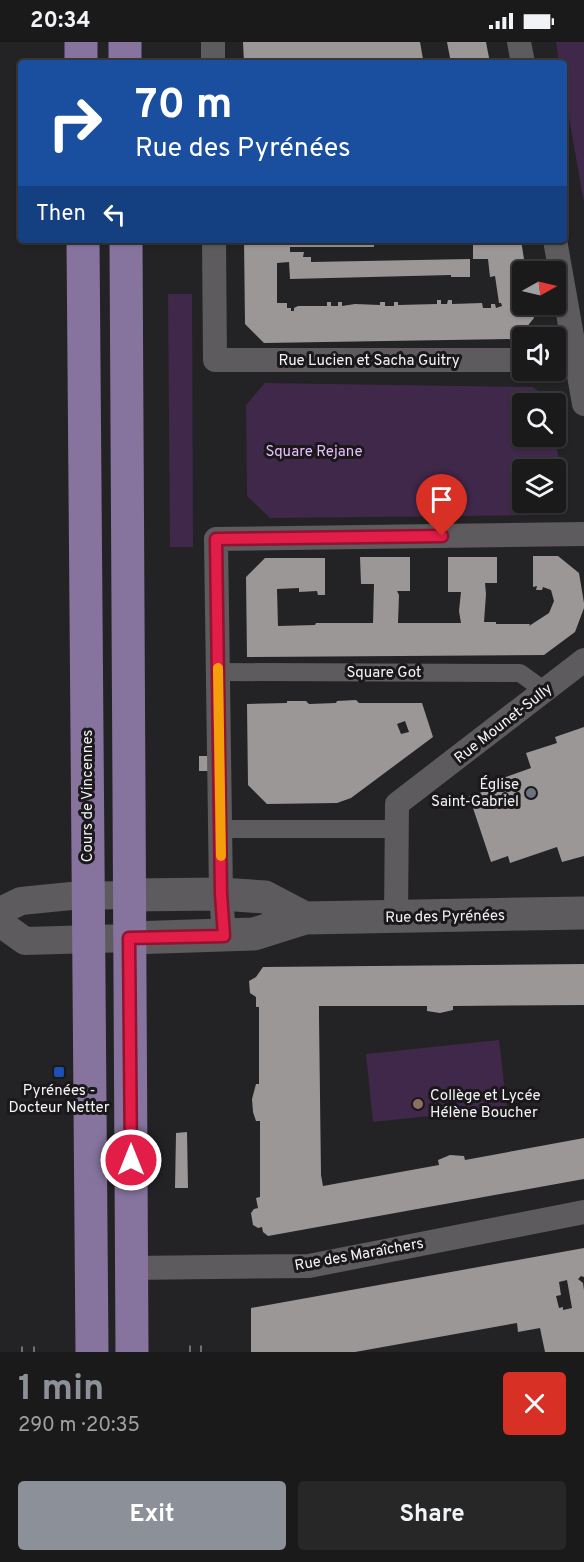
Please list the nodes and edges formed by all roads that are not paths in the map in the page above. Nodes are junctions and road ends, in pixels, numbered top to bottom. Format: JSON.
{"nodes":[{"id":1,"x":81,"y":42,"type":"edge"},
{"id":2,"x":125,"y":42,"type":"edge"},
{"id":3,"x":213,"y":42,"type":"edge"},
{"id":4,"x":519,"y":42,"type":"edge"},
{"id":5,"x":81,"y":60,"type":"edge"},
{"id":6,"x":125,"y":60,"type":"edge"},
{"id":7,"x":213,"y":60,"type":"edge"},
{"id":8,"x":522,"y":60,"type":"edge"},
{"id":9,"x":82,"y":243,"type":"edge"},
{"id":10,"x":126,"y":243,"type":"edge"},
{"id":11,"x":214,"y":243,"type":"edge"},
{"id":12,"x":555,"y":243,"type":"edge"},
{"id":13,"x":563,"y":327,"type":"edge"},
{"id":14,"x":512,"y":360,"type":"edge"},
{"id":15,"x":566,"y":360,"type":"edge"},
{"id":16,"x":584,"y":404,"type":"edge"},
{"id":17,"x":584,"y":534,"type":"edge"},
{"id":18,"x":584,"y":660,"type":"edge"},
{"id":19,"x":218,"y":672,"type":"junction"},
{"id":20,"x":544,"y":691,"type":"junction"},
{"id":21,"x":220,"y":829,"type":"junction"},
{"id":22,"x":396,"y":829,"type":"junction"},
{"id":23,"x":221,"y":894,"type":"junction"},
{"id":24,"x":88,"y":896,"type":"junction"},
{"id":25,"x":129,"y":896,"type":"junction"},
{"id":26,"x":0,"y":911,"type":"edge"},
{"id":27,"x":584,"y":913,"type":"edge"},
{"id":28,"x":396,"y":917,"type":"junction"},
{"id":29,"x":305,"y":918,"type":"junction"},
{"id":30,"x":0,"y":923,"type":"edge"},
{"id":31,"x":224,"y":936,"type":"junction"},
{"id":32,"x":129,"y":938,"type":"junction"},
{"id":33,"x":88,"y":939,"type":"junction"},
{"id":34,"x":584,"y":1212,"type":"edge"},
{"id":35,"x":131,"y":1268,"type":"junction"},
{"id":36,"x":92,"y":1352,"type":"edge"},
{"id":37,"x":132,"y":1352,"type":"edge"}],
"edges":[{"from":1,"to":5,"type":"main road"},
{"from":2,"to":6,"type":"main road"},
{"from":3,"to":7,"type":"street"},
{"from":4,"to":8,"type":"street"},
{"from":9,"to":24,"type":"main road","name":"Cours de Vincennes"},
{"from":10,"to":25,"type":"main road"},
{"from":11,"to":14,"type":"street","name":"Rue Lucien et Sacha Guitry"},
{"from":12,"to":13,"type":"street"},
{"from":15,"to":16,"type":"street"},
{"from":17,"to":19,"type":"street"},
{"from":18,"to":20,"type":"street","name":"Rue Mounet-Sully"},
{"from":19,"to":20,"type":"street","name":"Square Got"},
{"from":19,"to":21,"type":"street"},
{"from":20,"to":22,"type":"street","name":"Rue Mounet-Sully"},
{"from":21,"to":22,"type":"street"},
{"from":21,"to":23,"type":"street"},
{"from":22,"to":28,"type":"street","name":"Rue Mounet-Sully"},
{"from":23,"to":25,"type":"main road","name":"Rue des Pyrénées"},
{"from":23,"to":29,"type":"main road","name":"Rue des Pyrénées"},
{"from":23,"to":31,"type":"street"},
{"from":24,"to":25,"type":"street"},
{"from":24,"to":26,"type":"street"},
{"from":24,"to":33,"type":"main road","name":"Cours de Vincennes"},
{"from":25,"to":32,"type":"main road"},
{"from":27,"to":28,"type":"main road","name":"Rue des Pyrénées"},
{"from":28,"to":29,"type":"main road","name":"Rue des Pyrénées"},
{"from":29,"to":31,"type":"main road","name":"Rue des Pyrénées"},
{"from":30,"to":33,"type":"street"},
{"from":31,"to":32,"type":"main road","name":"Rue des Pyrénées"},
{"from":32,"to":33,"type":"street"},
{"from":32,"to":35,"type":"main road"},
{"from":33,"to":36,"type":"main road","name":"Cours de Vincennes"},
{"from":34,"to":35,"type":"street","name":"Rue des Maraîchers"},
{"from":35,"to":37,"type":"main road"}]}
